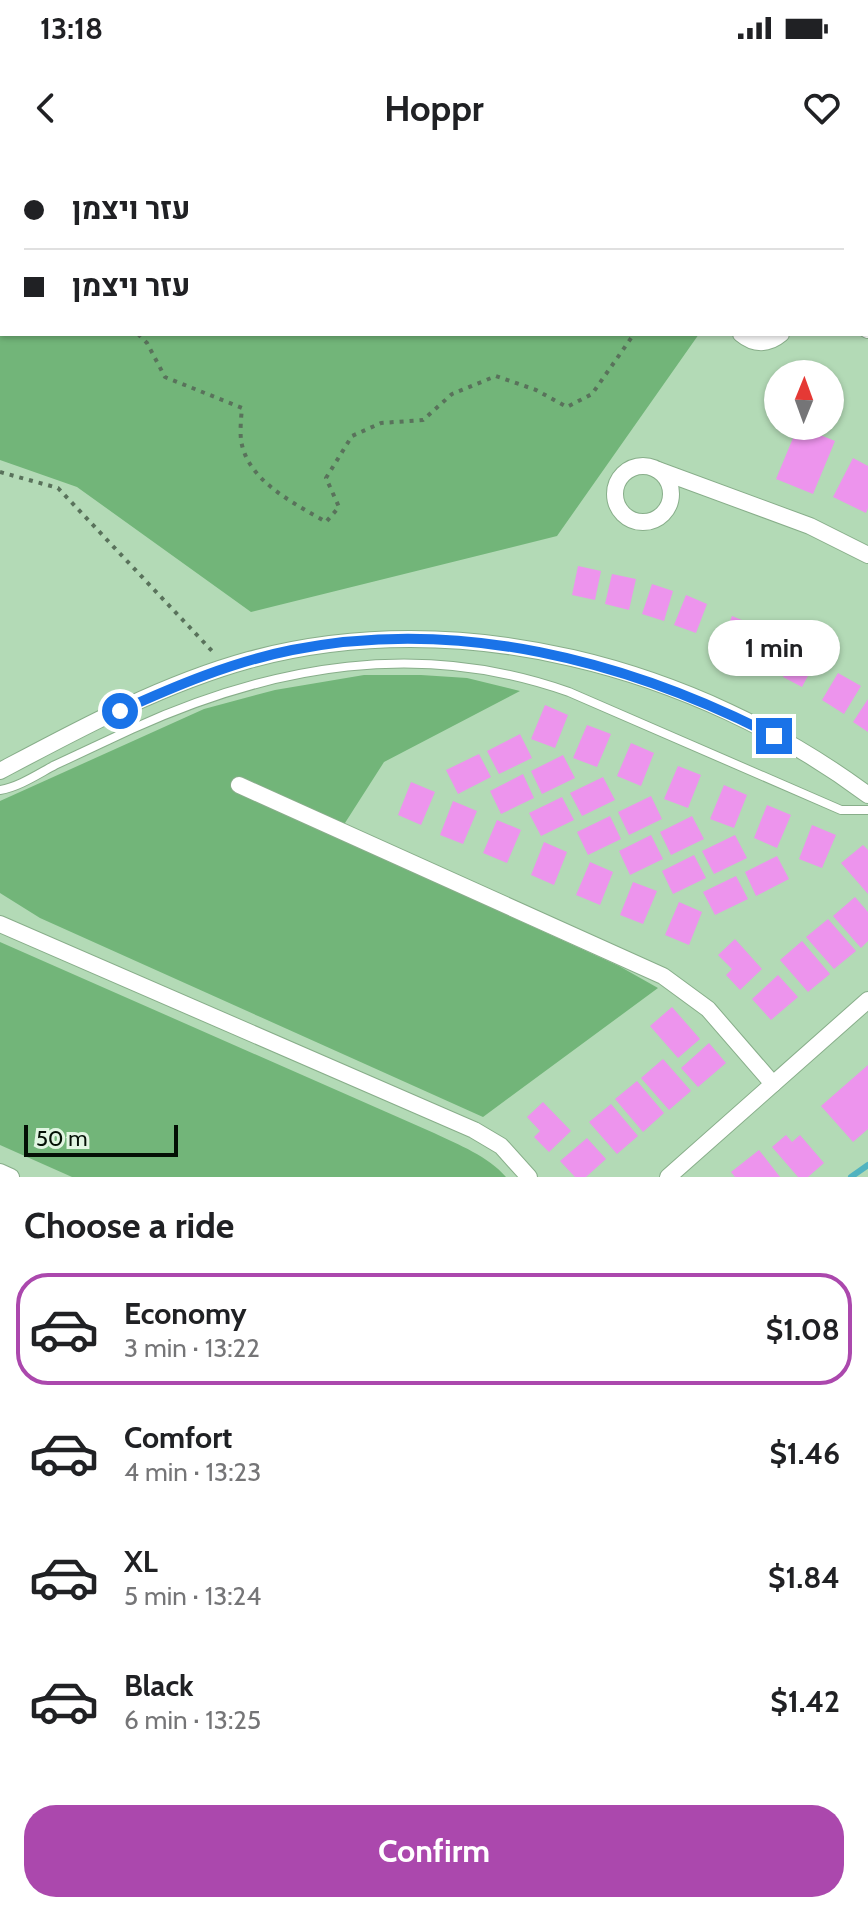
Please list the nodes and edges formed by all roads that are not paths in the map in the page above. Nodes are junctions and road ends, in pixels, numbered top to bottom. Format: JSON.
{"nodes":[{"id":1,"x":746,"y":336,"type":"edge"},
{"id":2,"x":778,"y":336,"type":"edge"},
{"id":3,"x":658,"y":470,"type":"junction"},
{"id":4,"x":705,"y":487,"type":"junction"},
{"id":5,"x":671,"y":499,"type":"junction"},
{"id":6,"x":868,"y":555,"type":"edge"},
{"id":7,"x":0,"y":771,"type":"edge"},
{"id":8,"x":239,"y":785,"type":"dead end"},
{"id":9,"x":0,"y":790,"type":"edge"},
{"id":10,"x":868,"y":795,"type":"edge"},
{"id":11,"x":868,"y":810,"type":"edge"},
{"id":12,"x":0,"y":924,"type":"edge"},
{"id":13,"x":868,"y":1000,"type":"edge"},
{"id":14,"x":773,"y":1084,"type":"junction"},
{"id":15,"x":0,"y":1172,"type":"edge"},
{"id":16,"x":11,"y":1177,"type":"edge"},
{"id":17,"x":529,"y":1177,"type":"edge"},
{"id":18,"x":668,"y":1177,"type":"edge"}],
"edges":[{"from":1,"to":2,"type":"street"},
{"from":3,"to":4,"type":"street"},
{"from":3,"to":5,"type":"street"},
{"from":3,"to":5,"type":"street"},
{"from":4,"to":5,"type":"street"},
{"from":4,"to":6,"type":"street"},
{"from":7,"to":10,"type":"street"},
{"from":8,"to":14,"type":"street"},
{"from":9,"to":11,"type":"lane"},
{"from":12,"to":17,"type":"street"},
{"from":13,"to":14,"type":"street"},
{"from":14,"to":18,"type":"street"},
{"from":15,"to":16,"type":"street"}]}
